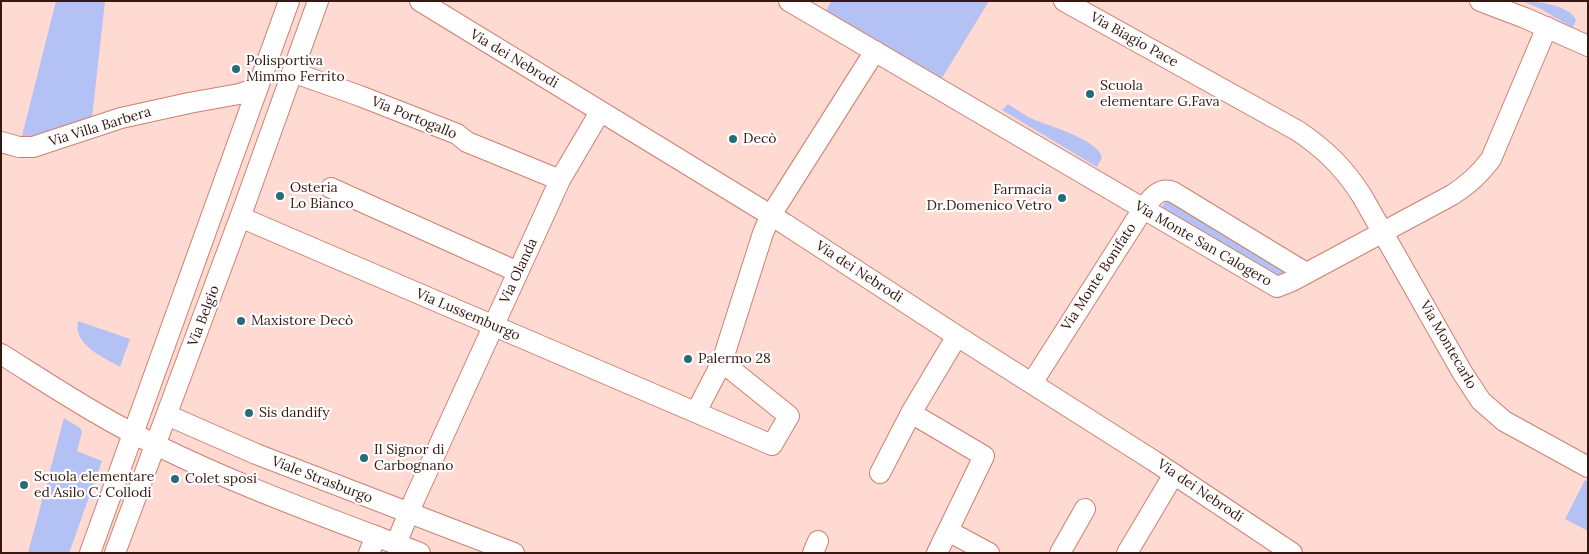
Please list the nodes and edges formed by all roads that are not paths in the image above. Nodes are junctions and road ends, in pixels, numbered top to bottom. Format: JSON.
{"nodes":[{"id":1,"x":289,"y":1,"type":"edge"},
{"id":2,"x":318,"y":1,"type":"edge"},
{"id":3,"x":420,"y":1,"type":"edge"},
{"id":4,"x":789,"y":1,"type":"edge"},
{"id":5,"x":1064,"y":1,"type":"edge"},
{"id":6,"x":1480,"y":1,"type":"edge"},
{"id":7,"x":814,"y":7,"type":"edge"},
{"id":8,"x":1547,"y":28,"type":"junction"},
{"id":9,"x":1588,"y":46,"type":"edge"},
{"id":10,"x":875,"y":51,"type":"junction"},
{"id":11,"x":292,"y":72,"type":"junction"},
{"id":12,"x":258,"y":88,"type":"junction"},
{"id":13,"x":600,"y":112,"type":"junction"},
{"id":14,"x":241,"y":135,"type":"junction"},
{"id":15,"x":1,"y":142,"type":"edge"},
{"id":16,"x":267,"y":144,"type":"junction"},
{"id":17,"x":226,"y":178,"type":"junction"},
{"id":18,"x":560,"y":180,"type":"junction"},
{"id":19,"x":252,"y":187,"type":"junction"},
{"id":20,"x":332,"y":188,"type":"dead end"},
{"id":21,"x":1143,"y":209,"type":"junction"},
{"id":22,"x":771,"y":215,"type":"junction"},
{"id":23,"x":240,"y":217,"type":"junction"},
{"id":24,"x":1383,"y":232,"type":"junction"},
{"id":25,"x":518,"y":272,"type":"junction"},
{"id":26,"x":1306,"y":273,"type":"junction"},
{"id":27,"x":494,"y":326,"type":"junction"},
{"id":28,"x":957,"y":336,"type":"junction"},
{"id":29,"x":1,"y":354,"type":"edge"},
{"id":30,"x":722,"y":362,"type":"junction"},
{"id":31,"x":1032,"y":383,"type":"junction"},
{"id":32,"x":696,"y":412,"type":"junction"},
{"id":33,"x":912,"y":413,"type":"junction"},
{"id":34,"x":167,"y":415,"type":"junction"},
{"id":35,"x":133,"y":433,"type":"junction"},
{"id":36,"x":156,"y":444,"type":"junction"},
{"id":37,"x":1588,"y":467,"type":"edge"},
{"id":38,"x":880,"y":472,"type":"dead end"},
{"id":39,"x":1174,"y":474,"type":"junction"},
{"id":40,"x":1086,"y":509,"type":"dead end"},
{"id":41,"x":409,"y":513,"type":"junction"},
{"id":42,"x":948,"y":530,"type":"junction"},
{"id":43,"x":372,"y":544,"type":"edge"},
{"id":44,"x":396,"y":544,"type":"junction"},
{"id":45,"x":90,"y":553,"type":"edge"},
{"id":46,"x":115,"y":553,"type":"edge"},
{"id":47,"x":420,"y":553,"type":"edge"},
{"id":48,"x":514,"y":553,"type":"edge"},
{"id":49,"x":937,"y":553,"type":"edge"},
{"id":50,"x":989,"y":553,"type":"edge"},
{"id":51,"x":1060,"y":553,"type":"edge"},
{"id":52,"x":1127,"y":553,"type":"edge"},
{"id":53,"x":1292,"y":553,"type":"edge"}],
"edges":[{"from":1,"to":12,"type":"street","name":"Via Belgio"},
{"from":2,"to":11,"type":"street","name":"Via Belgio"},
{"from":3,"to":13,"type":"street","name":"Via dei Nebrodi"},
{"from":4,"to":7,"type":"street","name":"Via Monte San Calogero"},
{"from":5,"to":24,"type":"street","name":"Via Biagio Pace"},
{"from":6,"to":8,"type":"street"},
{"from":7,"to":10,"type":"street","name":"Via Monte San Calogero"},
{"from":8,"to":9,"type":"street"},
{"from":8,"to":24,"type":"street","name":"Via Monte San Calogero"},
{"from":10,"to":21,"type":"street","name":"Via Monte San Calogero"},
{"from":10,"to":22,"type":"street"},
{"from":11,"to":16,"type":"street","name":"Via Belgio"},
{"from":11,"to":18,"type":"street","name":"Via Portogallo"},
{"from":12,"to":14,"type":"street","name":"Via Belgio"},
{"from":12,"to":15,"type":"street","name":"Via Villa Barbera"},
{"from":13,"to":18,"type":"street","name":"Via Olanda"},
{"from":13,"to":22,"type":"street","name":"Via dei Nebrodi"},
{"from":14,"to":16,"type":"street"},
{"from":14,"to":17,"type":"street","name":"Via Belgio"},
{"from":16,"to":19,"type":"street","name":"Via Belgio"},
{"from":17,"to":19,"type":"street"},
{"from":17,"to":35,"type":"street","name":"Via Belgio"},
{"from":18,"to":25,"type":"street","name":"Via Olanda"},
{"from":19,"to":23,"type":"street","name":"Via Belgio"},
{"from":20,"to":25,"type":"street"},
{"from":21,"to":26,"type":"street","name":"Via Monte San Calogero"},
{"from":21,"to":26,"type":"street","name":"Via Monte Bonifato"},
{"from":21,"to":31,"type":"street","name":"Via Monte Bonifato"},
{"from":22,"to":28,"type":"street","name":"Via dei Nebrodi"},
{"from":22,"to":30,"type":"street"},
{"from":23,"to":27,"type":"street","name":"Via Lussemburgo"},
{"from":23,"to":34,"type":"street","name":"Via Belgio"},
{"from":24,"to":26,"type":"street","name":"Via Monte San Calogero"},
{"from":24,"to":37,"type":"street","name":"Via Montecarlo"},
{"from":25,"to":27,"type":"street","name":"Via Olanda"},
{"from":27,"to":32,"type":"street","name":"Via Lussemburgo"},
{"from":27,"to":41,"type":"street","name":"Via Olanda"},
{"from":28,"to":31,"type":"street","name":"Via dei Nebrodi"},
{"from":28,"to":33,"type":"street"},
{"from":29,"to":35,"type":"street"},
{"from":30,"to":32,"type":"street"},
{"from":30,"to":32,"type":"street","name":"Via Lussemburgo"},
{"from":31,"to":39,"type":"street","name":"Via dei Nebrodi"},
{"from":33,"to":38,"type":"street"},
{"from":33,"to":42,"type":"street"},
{"from":34,"to":35,"type":"street"},
{"from":34,"to":36,"type":"street","name":"Via Belgio"},
{"from":34,"to":41,"type":"street","name":"Viale Strasburgo"},
{"from":35,"to":36,"type":"street"},
{"from":35,"to":45,"type":"street","name":"Via Belgio"},
{"from":36,"to":43,"type":"street"},
{"from":36,"to":46,"type":"street","name":"Via Belgio"},
{"from":39,"to":52,"type":"street"},
{"from":39,"to":53,"type":"street","name":"Via dei Nebrodi"},
{"from":40,"to":51,"type":"street"},
{"from":41,"to":44,"type":"street","name":"Via Olanda"},
{"from":41,"to":48,"type":"street","name":"Viale Strasburgo"},
{"from":42,"to":49,"type":"street"},
{"from":42,"to":50,"type":"street"},
{"from":43,"to":44,"type":"street"},
{"from":44,"to":47,"type":"street"}]}
